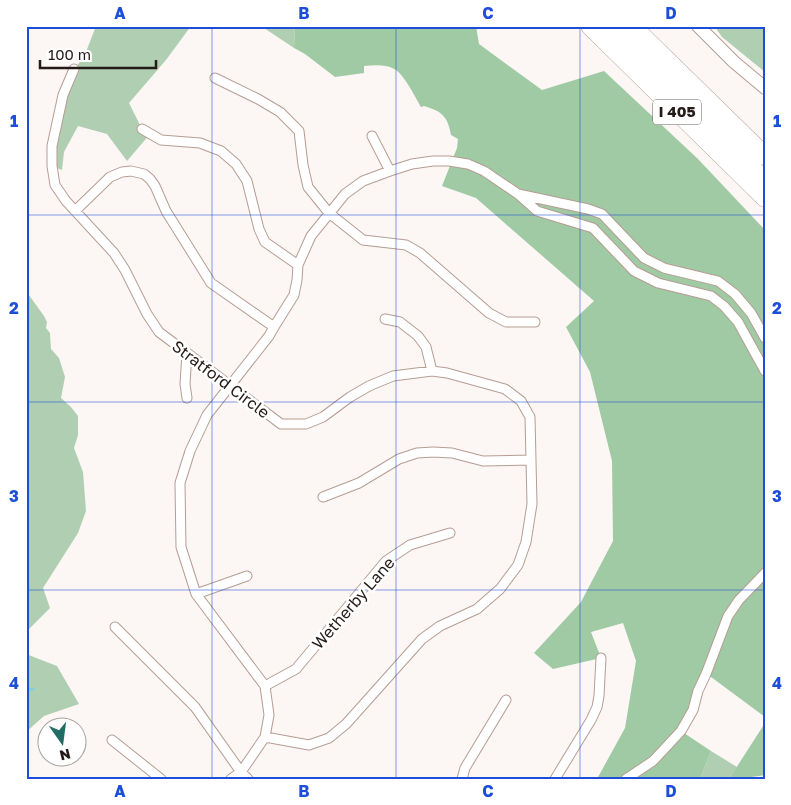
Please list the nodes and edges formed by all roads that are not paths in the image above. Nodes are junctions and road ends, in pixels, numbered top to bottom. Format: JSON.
{"nodes":[{"id":1,"x":590,"y":26,"type":"edge"},
{"id":2,"x":608,"y":26,"type":"edge"},
{"id":3,"x":621,"y":26,"type":"edge"},
{"id":4,"x":632,"y":26,"type":"edge"},
{"id":5,"x":698,"y":26,"type":"edge"},
{"id":6,"x":74,"y":69,"type":"dead end"},
{"id":7,"x":215,"y":78,"type":"dead end"},
{"id":8,"x":765,"y":88,"type":"edge"},
{"id":9,"x":142,"y":130,"type":"dead end"},
{"id":10,"x":372,"y":136,"type":"dead end"},
{"id":11,"x":765,"y":156,"type":"edge"},
{"id":12,"x":765,"y":167,"type":"edge"},
{"id":13,"x":390,"y":171,"type":"junction"},
{"id":14,"x":765,"y":181,"type":"edge"},
{"id":15,"x":518,"y":194,"type":"junction"},
{"id":16,"x":765,"y":198,"type":"edge"},
{"id":17,"x":75,"y":211,"type":"junction"},
{"id":18,"x":329,"y":213,"type":"junction"},
{"id":19,"x":298,"y":265,"type":"junction"},
{"id":20,"x":384,"y":318,"type":"dead end"},
{"id":21,"x":535,"y":322,"type":"dead end"},
{"id":22,"x":274,"y":327,"type":"junction"},
{"id":23,"x":765,"y":338,"type":"edge"},
{"id":24,"x":187,"y":354,"type":"junction"},
{"id":25,"x":432,"y":371,"type":"junction"},
{"id":26,"x":765,"y":371,"type":"edge"},
{"id":27,"x":230,"y":386,"type":"junction"},
{"id":28,"x":187,"y":398,"type":"dead end"},
{"id":29,"x":531,"y":460,"type":"junction"},
{"id":30,"x":324,"y":496,"type":"dead end"},
{"id":31,"x":450,"y":533,"type":"dead end"},
{"id":32,"x":765,"y":573,"type":"edge"},
{"id":33,"x":247,"y":576,"type":"dead end"},
{"id":34,"x":196,"y":594,"type":"junction"},
{"id":35,"x":115,"y":627,"type":"dead end"},
{"id":36,"x":601,"y":658,"type":"dead end"},
{"id":37,"x":265,"y":686,"type":"junction"},
{"id":38,"x":506,"y":700,"type":"dead end"},
{"id":39,"x":265,"y":737,"type":"junction"},
{"id":40,"x":112,"y":740,"type":"dead end"},
{"id":41,"x":244,"y":776,"type":"edge"},
{"id":42,"x":161,"y":779,"type":"edge"},
{"id":43,"x":231,"y":779,"type":"edge"},
{"id":44,"x":462,"y":779,"type":"edge"},
{"id":45,"x":555,"y":779,"type":"edge"},
{"id":46,"x":626,"y":779,"type":"edge"}],
"edges":[{"from":1,"to":16,"type":"highway","number":"I 405"},
{"from":2,"to":14,"type":"highway"},
{"from":3,"to":12,"type":"highway"},
{"from":4,"to":11,"type":"highway","number":"I 405"},
{"from":5,"to":8,"type":"main road"},
{"from":6,"to":17,"type":"street","name":"Stratford Circle"},
{"from":7,"to":18,"type":"street"},
{"from":9,"to":19,"type":"street"},
{"from":10,"to":13,"type":"street"},
{"from":13,"to":15,"type":"street"},
{"from":13,"to":18,"type":"street"},
{"from":15,"to":23,"type":"street"},
{"from":15,"to":26,"type":"street"},
{"from":17,"to":22,"type":"street"},
{"from":17,"to":24,"type":"street","name":"Stratford Circle"},
{"from":18,"to":19,"type":"street"},
{"from":18,"to":21,"type":"street"},
{"from":19,"to":22,"type":"street"},
{"from":20,"to":25,"type":"street"},
{"from":22,"to":27,"type":"street"},
{"from":24,"to":27,"type":"street","name":"Stratford Circle"},
{"from":24,"to":28,"type":"street"},
{"from":25,"to":27,"type":"street","name":"Stratford Circle"},
{"from":25,"to":29,"type":"street","name":"Stratford Circle"},
{"from":27,"to":34,"type":"street"},
{"from":29,"to":30,"type":"street"},
{"from":29,"to":39,"type":"street","name":"Stratford Circle"},
{"from":31,"to":37,"type":"street","name":"Wetherby Lane"},
{"from":32,"to":46,"type":"street"},
{"from":33,"to":34,"type":"street"},
{"from":34,"to":37,"type":"street"},
{"from":35,"to":41,"type":"street"},
{"from":36,"to":45,"type":"street"},
{"from":37,"to":39,"type":"street"},
{"from":38,"to":44,"type":"street"},
{"from":39,"to":41,"type":"street"},
{"from":40,"to":42,"type":"street"},
{"from":41,"to":43,"type":"street"}]}
